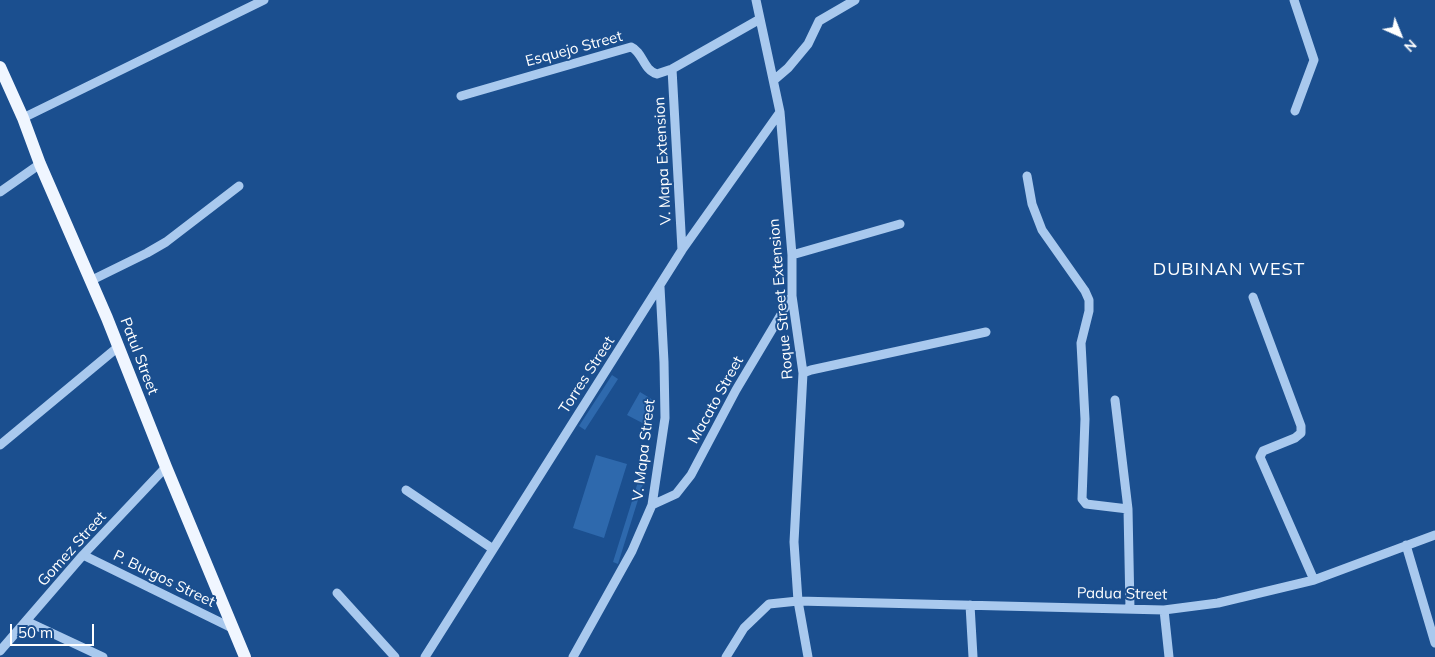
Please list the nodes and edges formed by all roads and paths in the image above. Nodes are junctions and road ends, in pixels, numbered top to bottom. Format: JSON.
{"nodes":[{"id":1,"x":264,"y":0,"type":"edge"},
{"id":2,"x":756,"y":0,"type":"edge"},
{"id":3,"x":855,"y":0,"type":"edge"},
{"id":4,"x":1294,"y":0,"type":"edge"},
{"id":5,"x":760,"y":19,"type":"junction"},
{"id":6,"x":0,"y":68,"type":"edge"},
{"id":7,"x":672,"y":69,"type":"junction"},
{"id":8,"x":774,"y":80,"type":"junction"},
{"id":9,"x":461,"y":96,"type":"dead end"},
{"id":10,"x":780,"y":112,"type":"junction"},
{"id":11,"x":1295,"y":112,"type":"dead end"},
{"id":12,"x":23,"y":118,"type":"junction"},
{"id":13,"x":40,"y":164,"type":"junction"},
{"id":14,"x":1027,"y":176,"type":"dead end"},
{"id":15,"x":239,"y":186,"type":"dead end"},
{"id":16,"x":0,"y":192,"type":"edge"},
{"id":17,"x":900,"y":224,"type":"dead end"},
{"id":18,"x":682,"y":250,"type":"junction"},
{"id":19,"x":792,"y":255,"type":"junction"},
{"id":20,"x":90,"y":281,"type":"junction"},
{"id":21,"x":660,"y":287,"type":"junction"},
{"id":22,"x":792,"y":296,"type":"junction"},
{"id":23,"x":1253,"y":297,"type":"dead end"},
{"id":24,"x":986,"y":332,"type":"dead end"},
{"id":25,"x":118,"y":347,"type":"junction"},
{"id":26,"x":803,"y":373,"type":"junction"},
{"id":27,"x":1115,"y":400,"type":"dead end"},
{"id":28,"x":0,"y":445,"type":"edge"},
{"id":29,"x":166,"y":467,"type":"junction"},
{"id":30,"x":406,"y":490,"type":"dead end"},
{"id":31,"x":652,"y":505,"type":"junction"},
{"id":32,"x":1128,"y":509,"type":"junction"},
{"id":33,"x":1435,"y":535,"type":"edge"},
{"id":34,"x":1406,"y":546,"type":"junction"},
{"id":35,"x":493,"y":549,"type":"junction"},
{"id":36,"x":83,"y":556,"type":"junction"},
{"id":37,"x":1314,"y":580,"type":"junction"},
{"id":38,"x":337,"y":593,"type":"dead end"},
{"id":39,"x":798,"y":601,"type":"junction"},
{"id":40,"x":970,"y":604,"type":"junction"},
{"id":41,"x":1130,"y":609,"type":"junction"},
{"id":42,"x":1164,"y":610,"type":"junction"},
{"id":43,"x":26,"y":621,"type":"junction"},
{"id":44,"x":232,"y":628,"type":"junction"},
{"id":45,"x":1435,"y":643,"type":"edge"},
{"id":46,"x":0,"y":651,"type":"edge"},
{"id":47,"x":103,"y":657,"type":"edge"},
{"id":48,"x":245,"y":657,"type":"edge"},
{"id":49,"x":395,"y":657,"type":"edge"},
{"id":50,"x":425,"y":657,"type":"edge"},
{"id":51,"x":573,"y":657,"type":"edge"},
{"id":52,"x":726,"y":657,"type":"edge"},
{"id":53,"x":808,"y":657,"type":"edge"},
{"id":54,"x":973,"y":657,"type":"edge"},
{"id":55,"x":1170,"y":657,"type":"edge"}],
"edges":[{"from":1,"to":12,"type":"street"},
{"from":2,"to":5,"type":"street","name":"Roque Street Extension"},
{"from":3,"to":8,"type":"street"},
{"from":4,"to":11,"type":"street"},
{"from":5,"to":7,"type":"street","name":"Esquejo Street"},
{"from":5,"to":8,"type":"street","name":"Roque Street Extension"},
{"from":6,"to":12,"type":"main road","name":"Patul Street"},
{"from":7,"to":9,"type":"street","name":"Esquejo Street"},
{"from":7,"to":18,"type":"street","name":"V. Mapa Extension"},
{"from":8,"to":10,"type":"street","name":"Roque Street Extension"},
{"from":10,"to":18,"type":"street","name":"Torres Street"},
{"from":10,"to":19,"type":"street","name":"Roque Street Extension"},
{"from":12,"to":13,"type":"main road","name":"Patul Street"},
{"from":13,"to":16,"type":"street"},
{"from":13,"to":20,"type":"main road","name":"Patul Street"},
{"from":14,"to":32,"type":"street"},
{"from":15,"to":20,"type":"street"},
{"from":17,"to":19,"type":"street"},
{"from":18,"to":21,"type":"street","name":"Torres Street"},
{"from":19,"to":22,"type":"street","name":"Roque Street Extension"},
{"from":20,"to":25,"type":"main road","name":"Patul Street"},
{"from":21,"to":31,"type":"street","name":"V. Mapa Street"},
{"from":21,"to":35,"type":"street","name":"Torres Street"},
{"from":22,"to":26,"type":"street","name":"Roque Street Extension"},
{"from":22,"to":31,"type":"street","name":"Macato Street"},
{"from":23,"to":37,"type":"street"},
{"from":24,"to":26,"type":"street"},
{"from":25,"to":28,"type":"street"},
{"from":25,"to":29,"type":"main road","name":"Patul Street"},
{"from":26,"to":39,"type":"street","name":"Roque Street Extension"},
{"from":27,"to":32,"type":"street"},
{"from":29,"to":36,"type":"street","name":"Gomez Street"},
{"from":29,"to":44,"type":"main road","name":"Patul Street"},
{"from":30,"to":35,"type":"street"},
{"from":31,"to":51,"type":"street","name":"V. Mapa Street"},
{"from":32,"to":41,"type":"street"},
{"from":33,"to":34,"type":"street","name":"Padua Street"},
{"from":34,"to":37,"type":"street","name":"Padua Street"},
{"from":34,"to":45,"type":"street"},
{"from":35,"to":50,"type":"street","name":"Torres Street"},
{"from":36,"to":43,"type":"street","name":"Gomez Street"},
{"from":36,"to":44,"type":"street","name":"P. Burgos Street"},
{"from":37,"to":42,"type":"street","name":"Padua Street"},
{"from":38,"to":49,"type":"street"},
{"from":39,"to":40,"type":"street","name":"Padua Street"},
{"from":39,"to":52,"type":"street","name":"Padua Street"},
{"from":39,"to":53,"type":"street","name":"Roque Street Extension"},
{"from":40,"to":41,"type":"street","name":"Padua Street"},
{"from":40,"to":54,"type":"street"},
{"from":41,"to":42,"type":"street","name":"Padua Street"},
{"from":42,"to":55,"type":"street"},
{"from":43,"to":46,"type":"street","name":"Gomez Street"},
{"from":43,"to":47,"type":"street"},
{"from":44,"to":48,"type":"main road","name":"Patul Street"}]}
